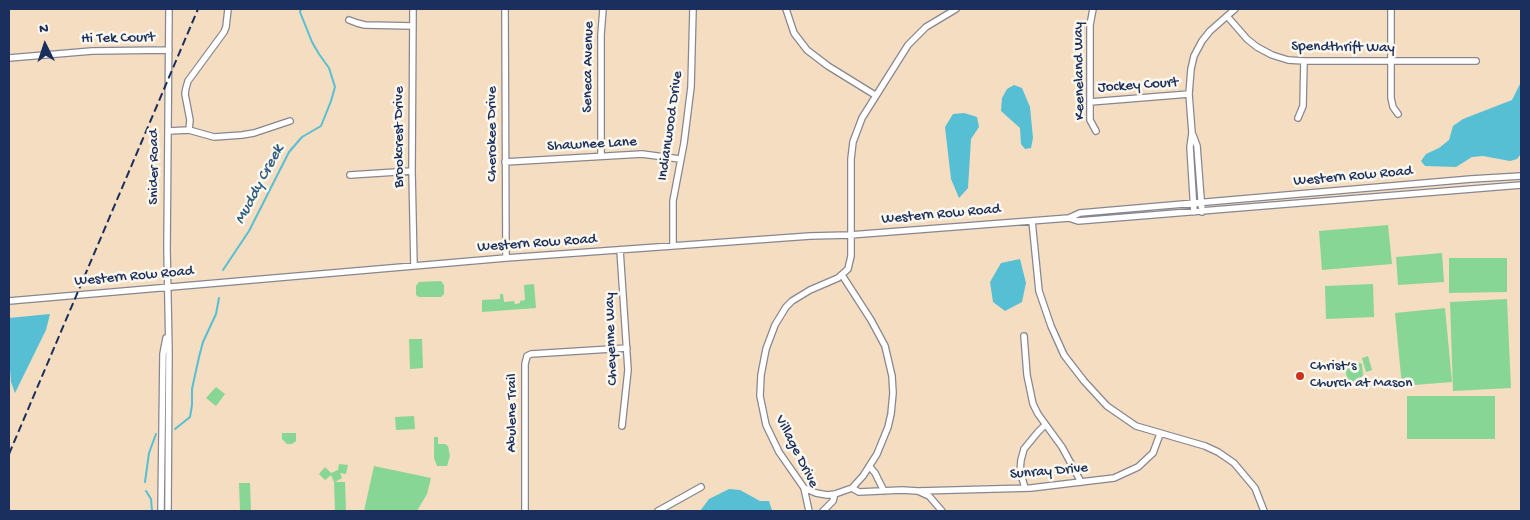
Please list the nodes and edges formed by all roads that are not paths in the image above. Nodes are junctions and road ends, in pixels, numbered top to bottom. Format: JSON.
{"nodes":[{"id":1,"x":169,"y":9,"type":"edge"},
{"id":2,"x":228,"y":9,"type":"edge"},
{"id":3,"x":413,"y":9,"type":"edge"},
{"id":4,"x":505,"y":9,"type":"edge"},
{"id":5,"x":603,"y":9,"type":"edge"},
{"id":6,"x":693,"y":9,"type":"edge"},
{"id":7,"x":786,"y":9,"type":"edge"},
{"id":8,"x":956,"y":9,"type":"edge"},
{"id":9,"x":1093,"y":9,"type":"edge"},
{"id":10,"x":1235,"y":9,"type":"edge"},
{"id":11,"x":1391,"y":9,"type":"edge"},
{"id":12,"x":1227,"y":16,"type":"junction"},
{"id":13,"x":349,"y":20,"type":"dead end"},
{"id":14,"x":413,"y":26,"type":"junction"},
{"id":15,"x":169,"y":50,"type":"junction"},
{"id":16,"x":9,"y":58,"type":"edge"},
{"id":17,"x":1304,"y":61,"type":"junction"},
{"id":18,"x":1390,"y":61,"type":"junction"},
{"id":19,"x":1476,"y":61,"type":"dead end"},
{"id":20,"x":1189,"y":94,"type":"junction"},
{"id":21,"x":875,"y":95,"type":"junction"},
{"id":22,"x":1090,"y":102,"type":"junction"},
{"id":23,"x":1398,"y":114,"type":"dead end"},
{"id":24,"x":1298,"y":118,"type":"dead end"},
{"id":25,"x":290,"y":121,"type":"dead end"},
{"id":26,"x":188,"y":130,"type":"junction"},
{"id":27,"x":168,"y":131,"type":"junction"},
{"id":28,"x":1096,"y":131,"type":"dead end"},
{"id":29,"x":1192,"y":133,"type":"junction"},
{"id":30,"x":601,"y":156,"type":"junction"},
{"id":31,"x":680,"y":159,"type":"junction"},
{"id":32,"x":505,"y":162,"type":"junction"},
{"id":33,"x":412,"y":171,"type":"junction"},
{"id":34,"x":350,"y":175,"type":"dead end"},
{"id":35,"x":1521,"y":176,"type":"edge"},
{"id":36,"x":1521,"y":185,"type":"edge"},
{"id":37,"x":1193,"y":202,"type":"junction"},
{"id":38,"x":1201,"y":202,"type":"junction"},
{"id":39,"x":1194,"y":212,"type":"junction"},
{"id":40,"x":1202,"y":212,"type":"junction"},
{"id":41,"x":1069,"y":218,"type":"junction"},
{"id":42,"x":1032,"y":220,"type":"junction"},
{"id":43,"x":850,"y":235,"type":"junction"},
{"id":44,"x":673,"y":246,"type":"junction"},
{"id":45,"x":620,"y":250,"type":"junction"},
{"id":46,"x":506,"y":258,"type":"junction"},
{"id":47,"x":414,"y":266,"type":"junction"},
{"id":48,"x":842,"y":275,"type":"junction"},
{"id":49,"x":168,"y":286,"type":"junction"},
{"id":50,"x":9,"y":301,"type":"edge"},
{"id":51,"x":168,"y":326,"type":"junction"},
{"id":52,"x":1024,"y":336,"type":"dead end"},
{"id":53,"x":627,"y":348,"type":"junction"},
{"id":54,"x":1045,"y":425,"type":"junction"},
{"id":55,"x":622,"y":426,"type":"dead end"},
{"id":56,"x":1160,"y":434,"type":"junction"},
{"id":57,"x":870,"y":467,"type":"junction"},
{"id":58,"x":1081,"y":482,"type":"junction"},
{"id":59,"x":701,"y":487,"type":"dead end"},
{"id":60,"x":804,"y":488,"type":"junction"},
{"id":61,"x":852,"y":488,"type":"junction"},
{"id":62,"x":1025,"y":488,"type":"junction"},
{"id":63,"x":884,"y":491,"type":"junction"},
{"id":64,"x":918,"y":491,"type":"junction"},
{"id":65,"x":836,"y":494,"type":"junction"},
{"id":66,"x":161,"y":511,"type":"edge"},
{"id":67,"x":168,"y":511,"type":"edge"},
{"id":68,"x":525,"y":511,"type":"edge"},
{"id":69,"x":658,"y":511,"type":"edge"},
{"id":70,"x":810,"y":511,"type":"edge"},
{"id":71,"x":823,"y":511,"type":"edge"},
{"id":72,"x":942,"y":511,"type":"edge"},
{"id":73,"x":1264,"y":511,"type":"edge"}],
"edges":[{"from":1,"to":15,"type":"street","name":"Snider Road"},
{"from":2,"to":26,"type":"street"},
{"from":3,"to":14,"type":"street","name":"Brookcrest Drive"},
{"from":4,"to":32,"type":"street","name":"Cherokee Drive"},
{"from":5,"to":30,"type":"street","name":"Seneca Avenue"},
{"from":6,"to":31,"type":"street","name":"Indianwood Drive"},
{"from":7,"to":21,"type":"street"},
{"from":8,"to":21,"type":"street"},
{"from":9,"to":22,"type":"street","name":"Keeneland Way"},
{"from":10,"to":12,"type":"street"},
{"from":11,"to":18,"type":"street"},
{"from":12,"to":17,"type":"street","name":"Spendthrift Way"},
{"from":12,"to":20,"type":"street"},
{"from":13,"to":14,"type":"street"},
{"from":14,"to":33,"type":"street","name":"Brookcrest Drive"},
{"from":15,"to":16,"type":"street","name":"Hi Tek Court"},
{"from":15,"to":27,"type":"street","name":"Snider Road"},
{"from":17,"to":18,"type":"street","name":"Spendthrift Way"},
{"from":17,"to":24,"type":"street"},
{"from":18,"to":19,"type":"street","name":"Spendthrift Way"},
{"from":18,"to":23,"type":"street"},
{"from":20,"to":22,"type":"street","name":"Jockey Court"},
{"from":20,"to":29,"type":"street"},
{"from":21,"to":43,"type":"street"},
{"from":22,"to":28,"type":"street","name":"Keeneland Way"},
{"from":25,"to":26,"type":"street"},
{"from":26,"to":27,"type":"street"},
{"from":27,"to":49,"type":"street","name":"Snider Road"},
{"from":29,"to":37,"type":"street"},
{"from":29,"to":38,"type":"street"},
{"from":30,"to":31,"type":"street","name":"Shawnee Lane"},
{"from":30,"to":32,"type":"street","name":"Shawnee Lane"},
{"from":31,"to":44,"type":"street","name":"Indianwood Drive"},
{"from":32,"to":46,"type":"street","name":"Cherokee Drive"},
{"from":33,"to":34,"type":"street"},
{"from":33,"to":47,"type":"street","name":"Brookcrest Drive"},
{"from":35,"to":38,"type":"street","name":"Western Row Road"},
{"from":36,"to":40,"type":"street","name":"Western Row Road"},
{"from":37,"to":38,"type":"street","name":"Western Row Road"},
{"from":37,"to":39,"type":"street"},
{"from":37,"to":41,"type":"street","name":"Western Row Road"},
{"from":38,"to":40,"type":"street"},
{"from":39,"to":40,"type":"street","name":"Western Row Road"},
{"from":39,"to":41,"type":"street","name":"Western Row Road"},
{"from":41,"to":42,"type":"street","name":"Western Row Road"},
{"from":42,"to":43,"type":"street","name":"Western Row Road"},
{"from":42,"to":56,"type":"street"},
{"from":43,"to":44,"type":"street","name":"Western Row Road"},
{"from":43,"to":48,"type":"street"},
{"from":44,"to":45,"type":"street","name":"Western Row Road"},
{"from":45,"to":46,"type":"street","name":"Western Row Road"},
{"from":45,"to":53,"type":"street","name":"Cheyenne Way"},
{"from":46,"to":47,"type":"street","name":"Western Row Road"},
{"from":47,"to":49,"type":"street","name":"Western Row Road"},
{"from":48,"to":57,"type":"street"},
{"from":48,"to":60,"type":"street","name":"Village Drive"},
{"from":49,"to":50,"type":"street","name":"Western Row Road"},
{"from":49,"to":51,"type":"street","name":"Snider Road"},
{"from":51,"to":66,"type":"street","name":"Snider Road"},
{"from":51,"to":67,"type":"street","name":"Snider Road"},
{"from":52,"to":54,"type":"street"},
{"from":53,"to":55,"type":"street","name":"Cheyenne Way"},
{"from":53,"to":68,"type":"street","name":"Abulene Trail"},
{"from":54,"to":58,"type":"street"},
{"from":54,"to":62,"type":"street"},
{"from":56,"to":58,"type":"street","name":"Sunray Drive"},
{"from":56,"to":73,"type":"street"},
{"from":57,"to":61,"type":"street"},
{"from":57,"to":63,"type":"street"},
{"from":58,"to":62,"type":"street","name":"Sunray Drive"},
{"from":59,"to":69,"type":"street"},
{"from":60,"to":65,"type":"street"},
{"from":60,"to":70,"type":"street","name":"Village Drive"},
{"from":61,"to":63,"type":"street","name":"Sunray Drive"},
{"from":61,"to":65,"type":"street"},
{"from":62,"to":64,"type":"street","name":"Sunray Drive"},
{"from":63,"to":64,"type":"street","name":"Sunray Drive"},
{"from":64,"to":72,"type":"street"},
{"from":65,"to":71,"type":"street"}]}
